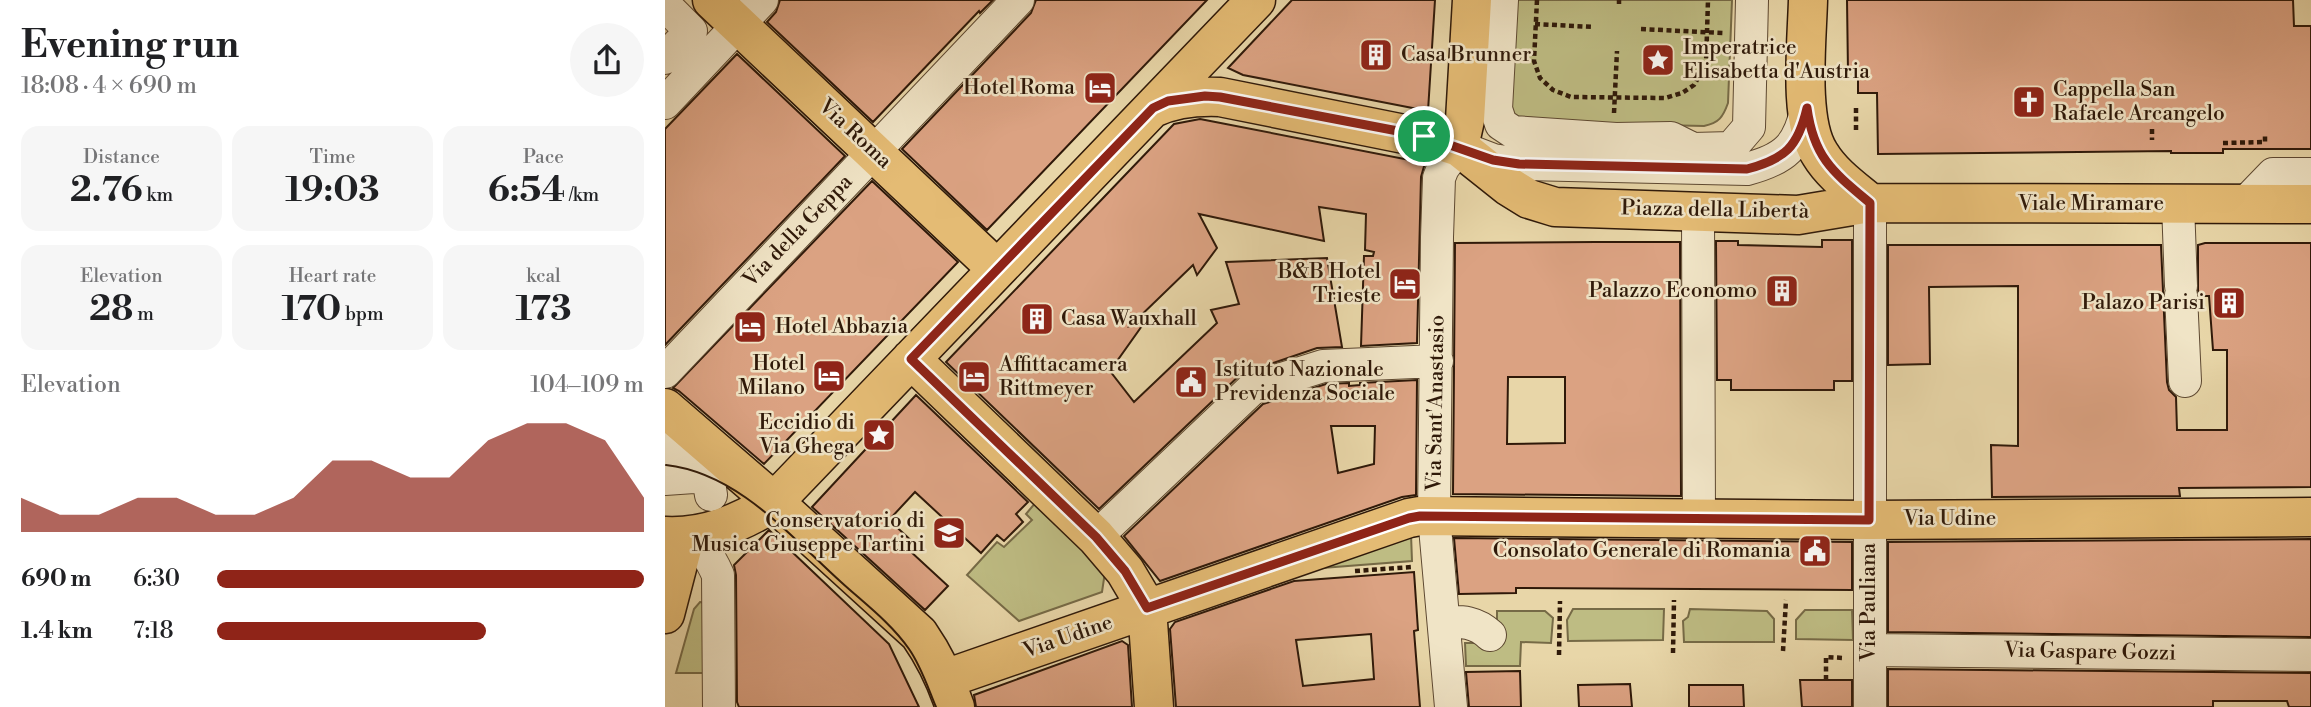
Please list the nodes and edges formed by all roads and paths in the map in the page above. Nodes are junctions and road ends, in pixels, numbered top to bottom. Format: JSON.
{"nodes":[{"id":1,"x":1019,"y":0,"type":"edge"},
{"id":2,"x":1537,"y":0,"type":"edge"},
{"id":3,"x":1707,"y":0,"type":"edge"},
{"id":4,"x":1752,"y":0,"type":"edge"},
{"id":5,"x":1808,"y":0,"type":"edge"},
{"id":6,"x":1245,"y":4,"type":"edge"},
{"id":7,"x":665,"y":5,"type":"edge"},
{"id":8,"x":1503,"y":14,"type":"edge"},
{"id":9,"x":721,"y":19,"type":"edge"},
{"id":10,"x":1594,"y":27,"type":"dead end"},
{"id":11,"x":1641,"y":29,"type":"dead end"},
{"id":12,"x":1730,"y":33,"type":"junction"},
{"id":13,"x":1617,"y":51,"type":"dead end"},
{"id":14,"x":665,"y":58,"type":"edge"},
{"id":15,"x":665,"y":103,"type":"edge"},
{"id":16,"x":1856,"y":105,"type":"dead end"},
{"id":17,"x":1153,"y":108,"type":"junction"},
{"id":18,"x":1807,"y":108,"type":"junction"},
{"id":19,"x":1616,"y":129,"type":"junction"},
{"id":20,"x":1856,"y":130,"type":"dead end"},
{"id":21,"x":2152,"y":130,"type":"dead end"},
{"id":22,"x":2265,"y":135,"type":"dead end"},
{"id":23,"x":2152,"y":140,"type":"dead end"},
{"id":24,"x":2223,"y":143,"type":"dead end"},
{"id":25,"x":1459,"y":147,"type":"junction"},
{"id":26,"x":874,"y":152,"type":"junction"},
{"id":27,"x":2311,"y":174,"type":"edge"},
{"id":28,"x":1870,"y":203,"type":"junction"},
{"id":29,"x":2178,"y":204,"type":"junction"},
{"id":30,"x":2244,"y":204,"type":"junction"},
{"id":31,"x":2311,"y":204,"type":"edge"},
{"id":32,"x":1698,"y":211,"type":"junction"},
{"id":33,"x":997,"y":269,"type":"junction"},
{"id":34,"x":911,"y":359,"type":"junction"},
{"id":35,"x":1437,"y":361,"type":"junction"},
{"id":36,"x":665,"y":372,"type":"edge"},
{"id":37,"x":2185,"y":381,"type":"dead end"},
{"id":38,"x":665,"y":408,"type":"edge"},
{"id":39,"x":665,"y":446,"type":"edge"},
{"id":40,"x":665,"y":479,"type":"edge"},
{"id":41,"x":774,"y":502,"type":"junction"},
{"id":42,"x":1434,"y":516,"type":"junction"},
{"id":43,"x":2311,"y":517,"type":"edge"},
{"id":44,"x":1699,"y":518,"type":"junction"},
{"id":45,"x":1869,"y":520,"type":"junction"},
{"id":46,"x":675,"y":536,"type":"edge"},
{"id":47,"x":1096,"y":537,"type":"junction"},
{"id":48,"x":1674,"y":600,"type":"dead end"},
{"id":49,"x":1786,"y":600,"type":"dead end"},
{"id":50,"x":1560,"y":601,"type":"dead end"},
{"id":51,"x":1147,"y":608,"type":"junction"},
{"id":52,"x":665,"y":614,"type":"edge"},
{"id":53,"x":1444,"y":622,"type":"junction"},
{"id":54,"x":1490,"y":635,"type":"dead end"},
{"id":55,"x":1870,"y":650,"type":"junction"},
{"id":56,"x":1783,"y":651,"type":"dead end"},
{"id":57,"x":1673,"y":653,"type":"dead end"},
{"id":58,"x":1559,"y":654,"type":"dead end"},
{"id":59,"x":2311,"y":655,"type":"edge"},
{"id":60,"x":1835,"y":657,"type":"dead end"},
{"id":61,"x":1826,"y":680,"type":"dead end"},
{"id":62,"x":950,"y":693,"type":"edge"},
{"id":63,"x":719,"y":707,"type":"edge"},
{"id":64,"x":1154,"y":707,"type":"edge"},
{"id":65,"x":1451,"y":707,"type":"edge"},
{"id":66,"x":1870,"y":707,"type":"edge"}],
"edges":[{"from":1,"to":26,"type":"street","name":"Via della Geppa"},
{"from":2,"to":8,"type":"path"},
{"from":3,"to":12,"type":"path"},
{"from":4,"to":12,"type":"street"},
{"from":5,"to":18,"type":"main road","name":"Piazza della Libertà"},
{"from":6,"to":17,"type":"main road"},
{"from":7,"to":9,"type":"street"},
{"from":8,"to":10,"type":"path"},
{"from":8,"to":19,"type":"path"},
{"from":8,"to":19,"type":"street"},
{"from":8,"to":25,"type":"main road"},
{"from":9,"to":14,"type":"street"},
{"from":9,"to":15,"type":"street"},
{"from":9,"to":26,"type":"main road","name":"Via Roma"},
{"from":11,"to":12,"type":"path"},
{"from":12,"to":19,"type":"path"},
{"from":12,"to":19,"type":"street"},
{"from":13,"to":19,"type":"path"},
{"from":16,"to":20,"type":"path"},
{"from":17,"to":25,"type":"main road"},
{"from":17,"to":33,"type":"main road"},
{"from":18,"to":25,"type":"street","name":"Piazza della Libertà"},
{"from":18,"to":28,"type":"main road","name":"Piazza della Libertà"},
{"from":21,"to":23,"type":"path"},
{"from":22,"to":24,"type":"path"},
{"from":25,"to":32,"type":"main road","name":"Piazza della Libertà"},
{"from":25,"to":35,"type":"street","name":"Via Sant'Anastasio"},
{"from":26,"to":33,"type":"main road","name":"Via Roma"},
{"from":26,"to":36,"type":"street","name":"Via della Geppa"},
{"from":27,"to":30,"type":"street"},
{"from":28,"to":29,"type":"main road","name":"Viale Miramare"},
{"from":28,"to":32,"type":"main road","name":"Piazza della Libertà"},
{"from":28,"to":45,"type":"street","name":"Via Pauliana"},
{"from":29,"to":30,"type":"main road","name":"Viale Miramare"},
{"from":29,"to":37,"type":"street"},
{"from":30,"to":31,"type":"main road","name":"Viale Miramare"},
{"from":32,"to":44,"type":"street"},
{"from":33,"to":34,"type":"main road"},
{"from":34,"to":41,"type":"main road"},
{"from":34,"to":47,"type":"main road"},
{"from":35,"to":42,"type":"street","name":"Via Sant'Anastasio"},
{"from":35,"to":47,"type":"street"},
{"from":38,"to":41,"type":"main road"},
{"from":39,"to":40,"type":"street"},
{"from":41,"to":46,"type":"main road"},
{"from":41,"to":62,"type":"main road"},
{"from":42,"to":44,"type":"main road","name":"Via Udine"},
{"from":42,"to":51,"type":"main road","name":"Via Udine"},
{"from":42,"to":53,"type":"street","name":"Via Sant'Anastasio"},
{"from":43,"to":45,"type":"main road","name":"Via Udine"},
{"from":44,"to":45,"type":"main road","name":"Via Udine"},
{"from":45,"to":55,"type":"street","name":"Via Pauliana"},
{"from":46,"to":52,"type":"main road"},
{"from":46,"to":63,"type":"street"},
{"from":47,"to":51,"type":"main road"},
{"from":48,"to":57,"type":"path"},
{"from":49,"to":56,"type":"path"},
{"from":50,"to":58,"type":"path"},
{"from":51,"to":62,"type":"main road","name":"Via Udine"},
{"from":51,"to":64,"type":"main road"},
{"from":53,"to":54,"type":"street"},
{"from":53,"to":65,"type":"street","name":"Via Sant'Anastasio"},
{"from":55,"to":59,"type":"street","name":"Via Gaspare Gozzi"},
{"from":55,"to":66,"type":"street","name":"Via Pauliana"},
{"from":60,"to":61,"type":"path"}]}
